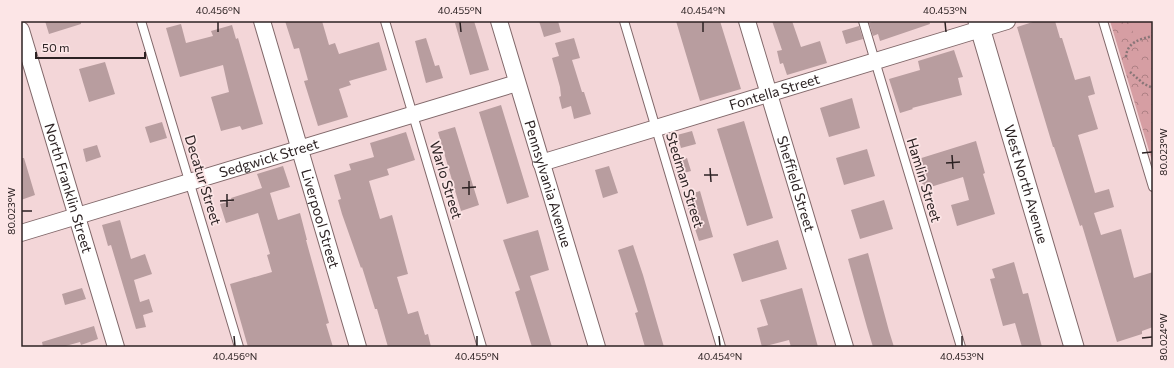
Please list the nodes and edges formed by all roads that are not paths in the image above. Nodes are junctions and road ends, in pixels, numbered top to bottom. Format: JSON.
{"nodes":[{"id":1,"x":141,"y":21,"type":"edge"},
{"id":2,"x":262,"y":21,"type":"edge"},
{"id":3,"x":385,"y":21,"type":"edge"},
{"id":4,"x":499,"y":21,"type":"edge"},
{"id":5,"x":624,"y":21,"type":"edge"},
{"id":6,"x":747,"y":21,"type":"edge"},
{"id":7,"x":863,"y":21,"type":"edge"},
{"id":8,"x":1007,"y":21,"type":"edge"},
{"id":9,"x":1103,"y":21,"type":"edge"},
{"id":10,"x":979,"y":25,"type":"edge"},
{"id":11,"x":21,"y":30,"type":"edge"},
{"id":12,"x":875,"y":61,"type":"junction"},
{"id":13,"x":518,"y":83,"type":"junction"},
{"id":14,"x":769,"y":93,"type":"junction"},
{"id":15,"x":413,"y":114,"type":"junction"},
{"id":16,"x":656,"y":128,"type":"junction"},
{"id":17,"x":300,"y":149,"type":"junction"},
{"id":18,"x":541,"y":162,"type":"junction"},
{"id":19,"x":190,"y":182,"type":"junction"},
{"id":20,"x":1153,"y":187,"type":"edge"},
{"id":21,"x":77,"y":216,"type":"junction"},
{"id":22,"x":21,"y":234,"type":"edge"},
{"id":23,"x":116,"y":347,"type":"edge"},
{"id":24,"x":239,"y":347,"type":"edge"},
{"id":25,"x":358,"y":347,"type":"edge"},
{"id":26,"x":482,"y":347,"type":"edge"},
{"id":27,"x":597,"y":347,"type":"edge"},
{"id":28,"x":721,"y":347,"type":"edge"},
{"id":29,"x":845,"y":347,"type":"edge"},
{"id":30,"x":961,"y":347,"type":"edge"},
{"id":31,"x":1074,"y":347,"type":"edge"}],
"edges":[{"from":1,"to":19,"type":"lane","name":"Decatur Street"},
{"from":2,"to":17,"type":"street","name":"Liverpool Street"},
{"from":3,"to":15,"type":"lane","name":"Warlo Street"},
{"from":4,"to":13,"type":"street","name":"Pennsylvania Avenue"},
{"from":5,"to":16,"type":"lane","name":"Stedman Street"},
{"from":6,"to":14,"type":"street","name":"Sheffield Street"},
{"from":7,"to":12,"type":"lane","name":"Hamlin Street"},
{"from":8,"to":10,"type":"street","name":"Fontella Street"},
{"from":9,"to":20,"type":"lane"},
{"from":10,"to":12,"type":"street","name":"Fontella Street"},
{"from":10,"to":31,"type":"street","name":"West North Avenue"},
{"from":11,"to":21,"type":"street","name":"North Franklin Street"},
{"from":12,"to":14,"type":"street","name":"Fontella Street"},
{"from":12,"to":30,"type":"lane","name":"Hamlin Street"},
{"from":13,"to":15,"type":"street","name":"Sedgwick Street"},
{"from":13,"to":18,"type":"street","name":"Pennsylvania Avenue"},
{"from":14,"to":16,"type":"street","name":"Fontella Street"},
{"from":14,"to":29,"type":"street","name":"Sheffield Street"},
{"from":15,"to":17,"type":"street","name":"Sedgwick Street"},
{"from":15,"to":26,"type":"lane","name":"Warlo Street"},
{"from":16,"to":18,"type":"street","name":"Fontella Street"},
{"from":16,"to":28,"type":"lane","name":"Stedman Street"},
{"from":17,"to":19,"type":"street","name":"Sedgwick Street"},
{"from":17,"to":25,"type":"street","name":"Liverpool Street"},
{"from":18,"to":27,"type":"street","name":"Pennsylvania Avenue"},
{"from":19,"to":21,"type":"street","name":"Sedgwick Street"},
{"from":19,"to":24,"type":"lane","name":"Decatur Street"},
{"from":21,"to":22,"type":"street","name":"Sedgwick Street"},
{"from":21,"to":23,"type":"street","name":"North Franklin Street"}]}
